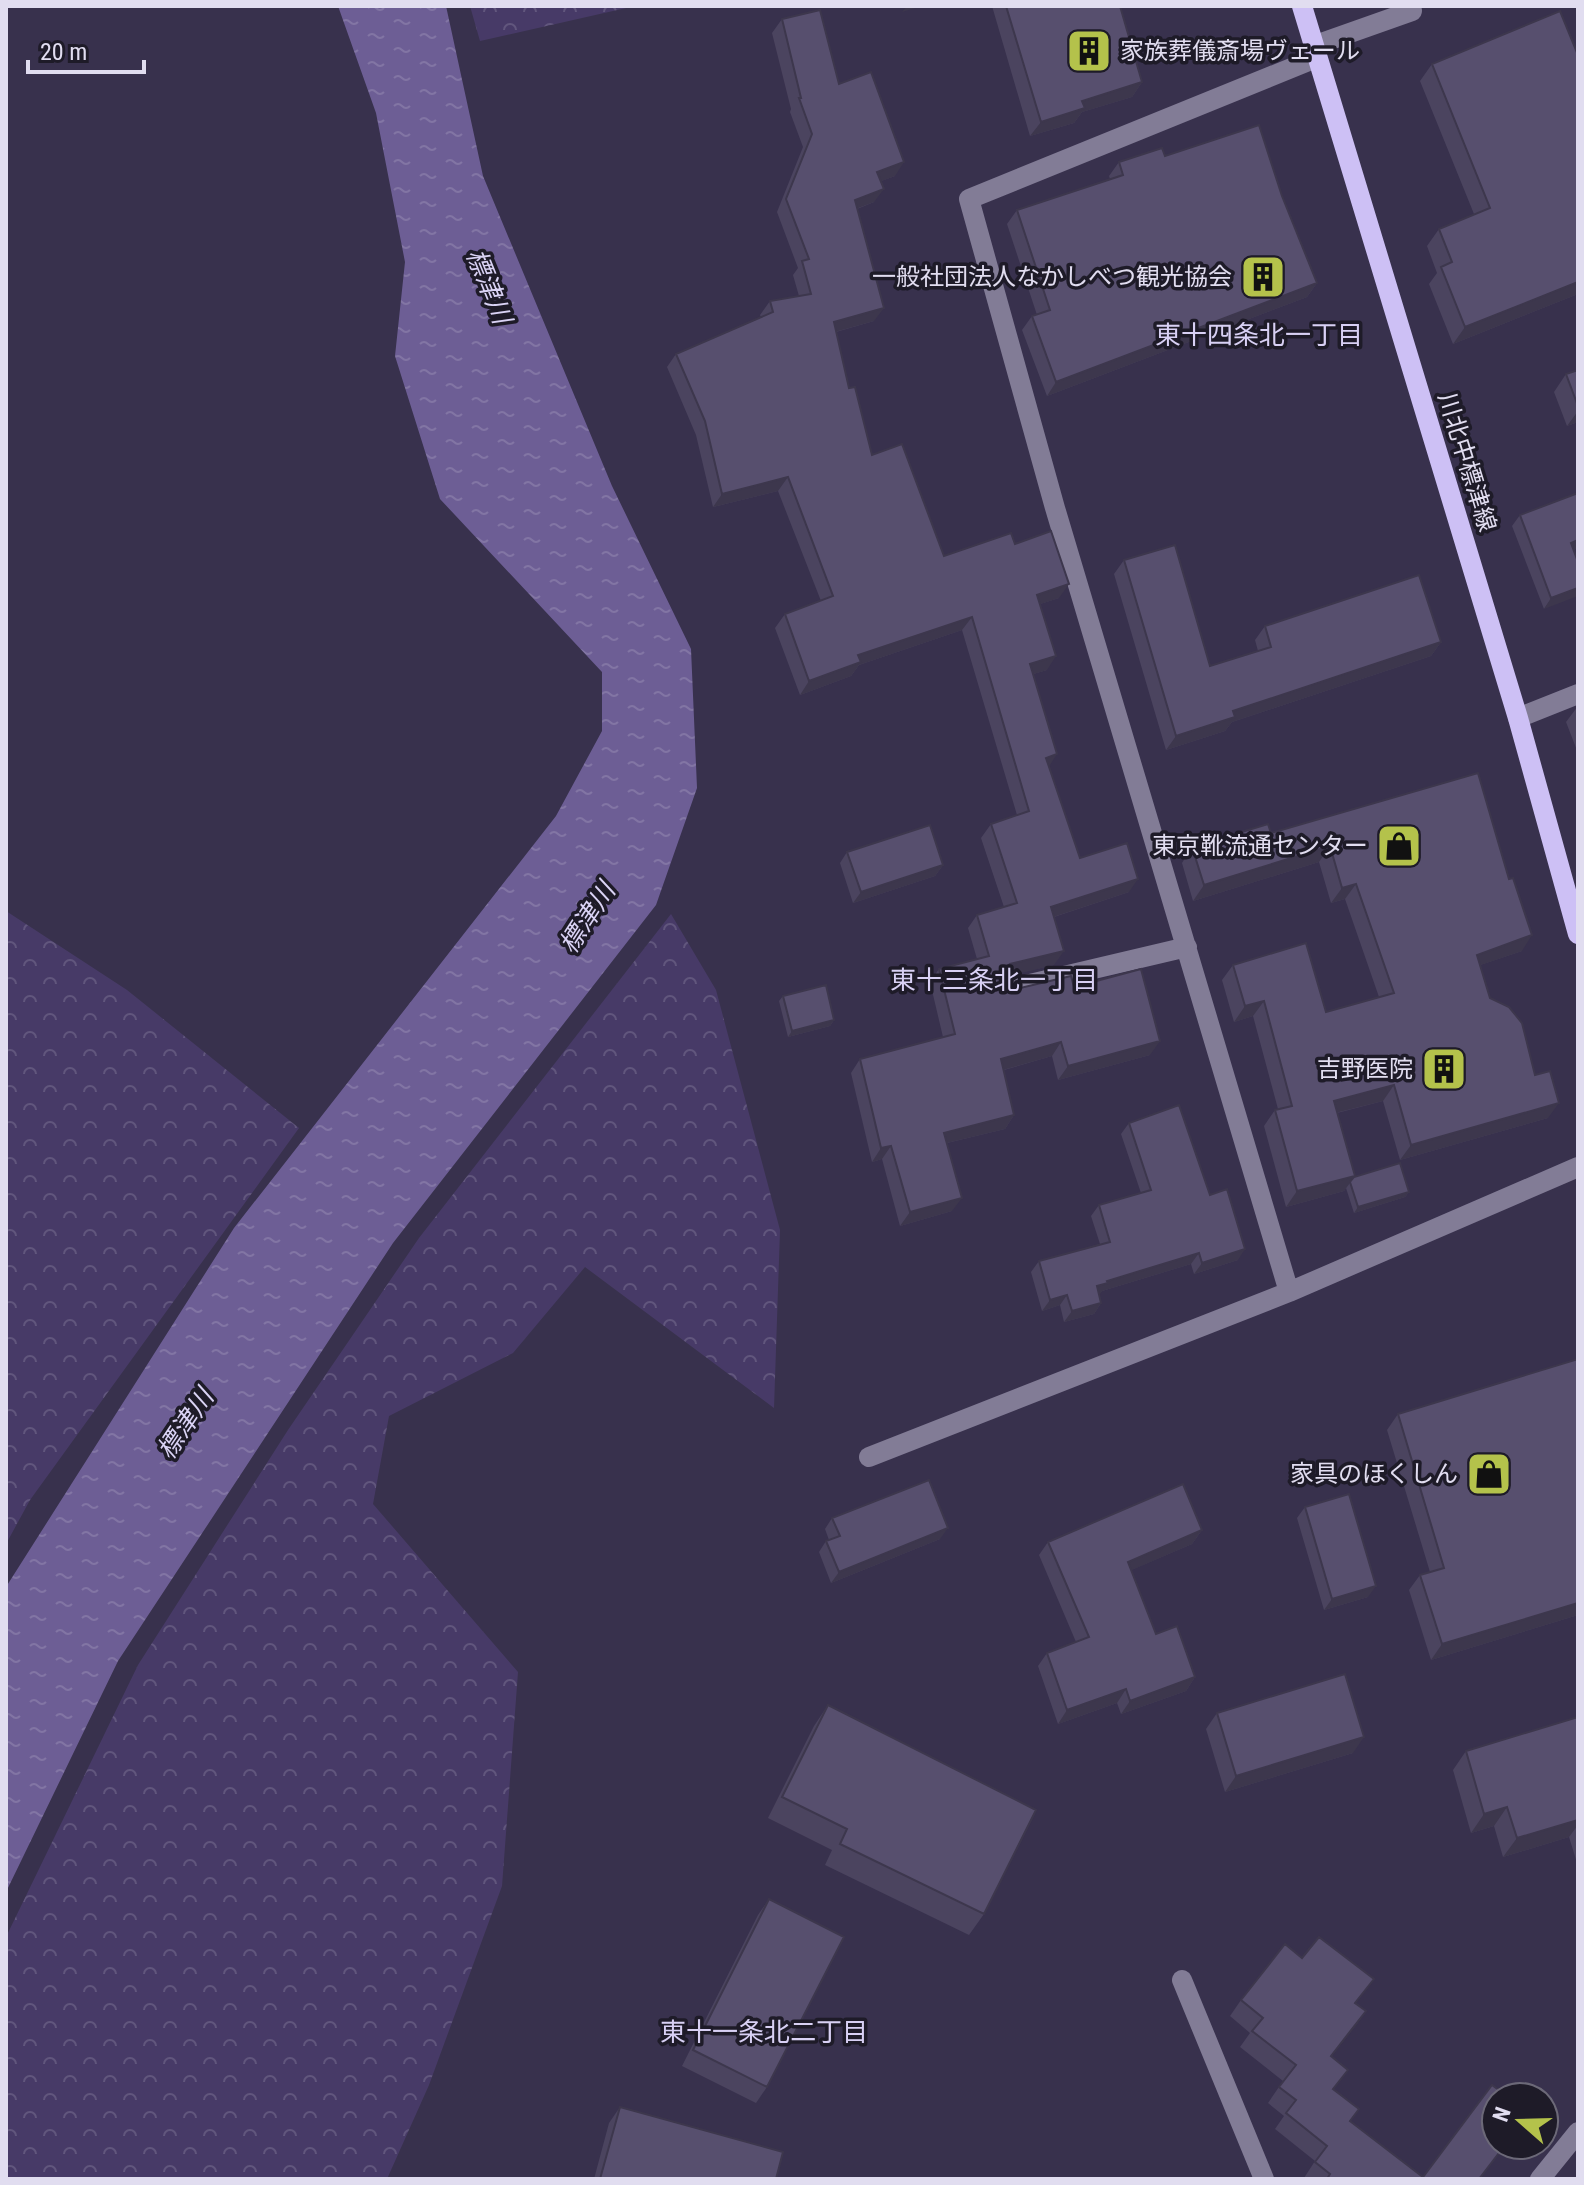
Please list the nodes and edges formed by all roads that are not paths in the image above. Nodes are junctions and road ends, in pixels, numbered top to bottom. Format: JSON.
{"nodes":[{"id":1,"x":1302,"y":6,"type":"edge"},
{"id":2,"x":1416,"y":8,"type":"edge"},
{"id":3,"x":1314,"y":52,"type":"junction"},
{"id":4,"x":1578,"y":694,"type":"edge"},
{"id":5,"x":1518,"y":718,"type":"junction"},
{"id":6,"x":1578,"y":934,"type":"edge"},
{"id":7,"x":1187,"y":947,"type":"junction"},
{"id":8,"x":1004,"y":990,"type":"edge"},
{"id":9,"x":1578,"y":1167,"type":"edge"},
{"id":10,"x":1289,"y":1292,"type":"junction"},
{"id":11,"x":869,"y":1457,"type":"dead end"},
{"id":12,"x":1182,"y":1980,"type":"dead end"},
{"id":13,"x":1578,"y":2132,"type":"edge"},
{"id":14,"x":1264,"y":2179,"type":"edge"},
{"id":15,"x":1540,"y":2179,"type":"edge"}],
"edges":[{"from":1,"to":3,"type":"main road","name":"川北中標津線"},
{"from":2,"to":3,"type":"street"},
{"from":3,"to":5,"type":"main road","name":"川北中標津線"},
{"from":3,"to":7,"type":"street"},
{"from":4,"to":5,"type":"street"},
{"from":5,"to":6,"type":"main road","name":"川北中標津線"},
{"from":7,"to":8,"type":"street"},
{"from":7,"to":10,"type":"street"},
{"from":9,"to":10,"type":"street"},
{"from":10,"to":11,"type":"street"},
{"from":12,"to":14,"type":"street"},
{"from":13,"to":15,"type":"street"}]}
